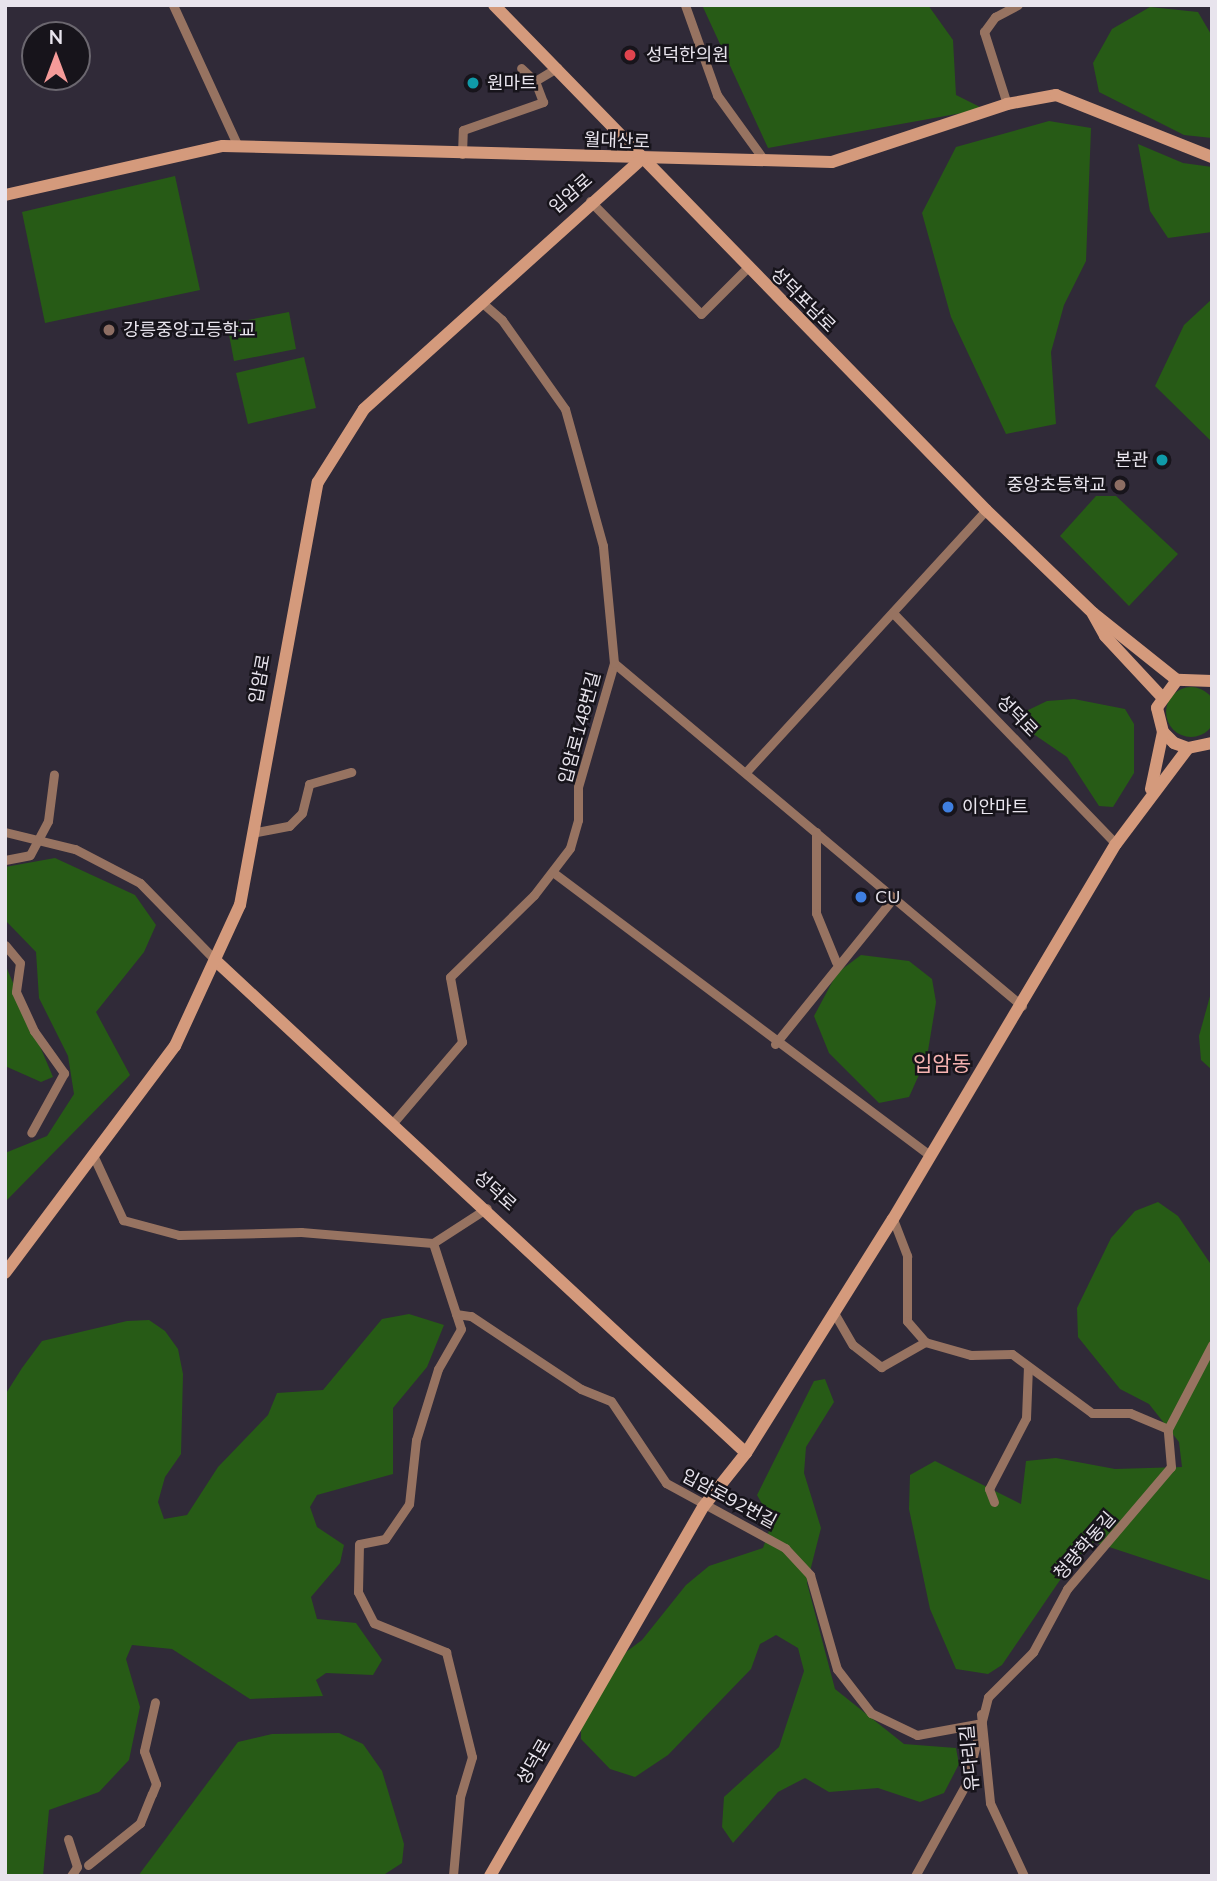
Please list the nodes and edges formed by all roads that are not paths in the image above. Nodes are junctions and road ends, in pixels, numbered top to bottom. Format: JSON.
{"nodes":[{"id":1,"x":173,"y":5,"type":"edge"},
{"id":2,"x":494,"y":5,"type":"edge"},
{"id":3,"x":685,"y":5,"type":"edge"},
{"id":4,"x":1018,"y":5,"type":"edge"},
{"id":5,"x":521,"y":68,"type":"dead end"},
{"id":6,"x":557,"y":68,"type":"junction"},
{"id":7,"x":536,"y":81,"type":"junction"},
{"id":8,"x":1007,"y":104,"type":"junction"},
{"id":9,"x":238,"y":146,"type":"junction"},
{"id":10,"x":462,"y":154,"type":"junction"},
{"id":11,"x":1212,"y":157,"type":"edge"},
{"id":12,"x":642,"y":159,"type":"junction"},
{"id":13,"x":764,"y":160,"type":"junction"},
{"id":14,"x":5,"y":195,"type":"edge"},
{"id":15,"x":589,"y":200,"type":"junction"},
{"id":16,"x":747,"y":268,"type":"junction"},
{"id":17,"x":481,"y":302,"type":"junction"},
{"id":18,"x":985,"y":510,"type":"junction"},
{"id":19,"x":893,"y":613,"type":"junction"},
{"id":20,"x":1093,"y":613,"type":"junction"},
{"id":21,"x":614,"y":663,"type":"junction"},
{"id":22,"x":1210,"y":678,"type":"edge"},
{"id":23,"x":1177,"y":680,"type":"junction"},
{"id":24,"x":1161,"y":696,"type":"junction"},
{"id":25,"x":1163,"y":732,"type":"junction"},
{"id":26,"x":1212,"y":743,"type":"edge"},
{"id":27,"x":1188,"y":748,"type":"junction"},
{"id":28,"x":351,"y":772,"type":"dead end"},
{"id":29,"x":746,"y":772,"type":"junction"},
{"id":30,"x":54,"y":774,"type":"dead end"},
{"id":31,"x":1152,"y":789,"type":"junction"},
{"id":32,"x":5,"y":832,"type":"edge"},
{"id":33,"x":816,"y":832,"type":"junction"},
{"id":34,"x":252,"y":833,"type":"junction"},
{"id":35,"x":40,"y":837,"type":"junction"},
{"id":36,"x":1116,"y":844,"type":"junction"},
{"id":37,"x":5,"y":860,"type":"edge"},
{"id":38,"x":554,"y":873,"type":"junction"},
{"id":39,"x":894,"y":897,"type":"junction"},
{"id":40,"x":5,"y":945,"type":"edge"},
{"id":41,"x":216,"y":961,"type":"junction"},
{"id":42,"x":836,"y":962,"type":"junction"},
{"id":43,"x":1022,"y":1006,"type":"junction"},
{"id":44,"x":775,"y":1044,"type":"junction"},
{"id":45,"x":392,"y":1124,"type":"junction"},
{"id":46,"x":31,"y":1133,"type":"dead end"},
{"id":47,"x":93,"y":1155,"type":"junction"},
{"id":48,"x":931,"y":1156,"type":"junction"},
{"id":49,"x":488,"y":1208,"type":"junction"},
{"id":50,"x":893,"y":1219,"type":"junction"},
{"id":51,"x":433,"y":1243,"type":"junction"},
{"id":52,"x":5,"y":1273,"type":"edge"},
{"id":53,"x":833,"y":1311,"type":"junction"},
{"id":54,"x":456,"y":1314,"type":"junction"},
{"id":55,"x":925,"y":1342,"type":"junction"},
{"id":56,"x":1212,"y":1346,"type":"edge"},
{"id":57,"x":1028,"y":1367,"type":"junction"},
{"id":58,"x":1168,"y":1429,"type":"junction"},
{"id":59,"x":746,"y":1453,"type":"junction"},
{"id":60,"x":994,"y":1502,"type":"dead end"},
{"id":61,"x":703,"y":1507,"type":"junction"},
{"id":62,"x":155,"y":1702,"type":"dead end"},
{"id":63,"x":981,"y":1712,"type":"junction"},
{"id":64,"x":977,"y":1724,"type":"junction"},
{"id":65,"x":68,"y":1839,"type":"dead end"},
{"id":66,"x":86,"y":1867,"type":"junction"},
{"id":67,"x":71,"y":1876,"type":"edge"},
{"id":68,"x":453,"y":1876,"type":"edge"},
{"id":69,"x":490,"y":1876,"type":"edge"},
{"id":70,"x":915,"y":1876,"type":"edge"},
{"id":71,"x":1024,"y":1876,"type":"edge"}],
"edges":[{"from":1,"to":9,"type":"street"},
{"from":2,"to":6,"type":"street","name":"성덕포남로"},
{"from":3,"to":13,"type":"street"},
{"from":4,"to":8,"type":"street"},
{"from":5,"to":7,"type":"street"},
{"from":6,"to":7,"type":"street"},
{"from":6,"to":12,"type":"street","name":"성덕포남로"},
{"from":7,"to":10,"type":"street"},
{"from":8,"to":11,"type":"street","name":"월대산로"},
{"from":8,"to":13,"type":"street","name":"월대산로"},
{"from":9,"to":10,"type":"street","name":"월대산로"},
{"from":9,"to":14,"type":"street","name":"월대산로"},
{"from":10,"to":12,"type":"street","name":"월대산로"},
{"from":12,"to":13,"type":"street","name":"월대산로"},
{"from":12,"to":15,"type":"street","name":"입암로"},
{"from":12,"to":16,"type":"street","name":"성덕포남로"},
{"from":15,"to":16,"type":"street"},
{"from":15,"to":17,"type":"street","name":"입암로"},
{"from":16,"to":18,"type":"street","name":"성덕포남로"},
{"from":17,"to":21,"type":"street","name":"입암로148번길"},
{"from":17,"to":34,"type":"street","name":"입암로"},
{"from":18,"to":19,"type":"street"},
{"from":18,"to":20,"type":"street","name":"성덕포남로"},
{"from":19,"to":29,"type":"street"},
{"from":19,"to":36,"type":"street","name":"성덕로"},
{"from":20,"to":23,"type":"street"},
{"from":20,"to":24,"type":"street"},
{"from":21,"to":29,"type":"street"},
{"from":21,"to":38,"type":"street","name":"입암로148번길"},
{"from":22,"to":23,"type":"street"},
{"from":23,"to":24,"type":"street"},
{"from":24,"to":25,"type":"street"},
{"from":25,"to":27,"type":"street"},
{"from":25,"to":31,"type":"street"},
{"from":26,"to":27,"type":"street"},
{"from":27,"to":31,"type":"street"},
{"from":28,"to":34,"type":"street"},
{"from":29,"to":33,"type":"street"},
{"from":30,"to":35,"type":"street"},
{"from":31,"to":36,"type":"street","name":"성덕로"},
{"from":32,"to":35,"type":"street"},
{"from":33,"to":39,"type":"street"},
{"from":33,"to":42,"type":"street"},
{"from":34,"to":41,"type":"street","name":"입암로"},
{"from":35,"to":37,"type":"street"},
{"from":35,"to":41,"type":"street"},
{"from":36,"to":43,"type":"street","name":"성덕로"},
{"from":38,"to":44,"type":"street"},
{"from":38,"to":45,"type":"street","name":"입암로148번길"},
{"from":39,"to":42,"type":"street"},
{"from":39,"to":43,"type":"street"},
{"from":40,"to":46,"type":"street"},
{"from":41,"to":45,"type":"street","name":"성덕로"},
{"from":41,"to":47,"type":"street","name":"입암로"},
{"from":42,"to":44,"type":"street"},
{"from":43,"to":48,"type":"street","name":"성덕로"},
{"from":44,"to":48,"type":"street"},
{"from":45,"to":49,"type":"street","name":"성덕로"},
{"from":47,"to":51,"type":"street"},
{"from":47,"to":52,"type":"street","name":"입암로"},
{"from":48,"to":50,"type":"street","name":"성덕로"},
{"from":49,"to":51,"type":"street"},
{"from":49,"to":59,"type":"street","name":"성덕로"},
{"from":50,"to":53,"type":"street","name":"성덕로"},
{"from":50,"to":55,"type":"street"},
{"from":51,"to":54,"type":"street"},
{"from":53,"to":55,"type":"street"},
{"from":53,"to":59,"type":"street","name":"성덕로"},
{"from":54,"to":61,"type":"street","name":"입암로92번길"},
{"from":54,"to":68,"type":"street"},
{"from":55,"to":57,"type":"street"},
{"from":56,"to":58,"type":"street"},
{"from":57,"to":58,"type":"street"},
{"from":57,"to":60,"type":"street"},
{"from":58,"to":63,"type":"street","name":"청량학동길"},
{"from":59,"to":61,"type":"street","name":"성덕로"},
{"from":61,"to":64,"type":"street","name":"입암로92번길"},
{"from":61,"to":69,"type":"street","name":"성덕로"},
{"from":62,"to":66,"type":"street"},
{"from":63,"to":64,"type":"street","name":"청량학동길"},
{"from":63,"to":71,"type":"street","name":"유다리길"},
{"from":64,"to":70,"type":"street","name":"청량학동길"},
{"from":65,"to":66,"type":"street"},
{"from":66,"to":67,"type":"street"}]}
